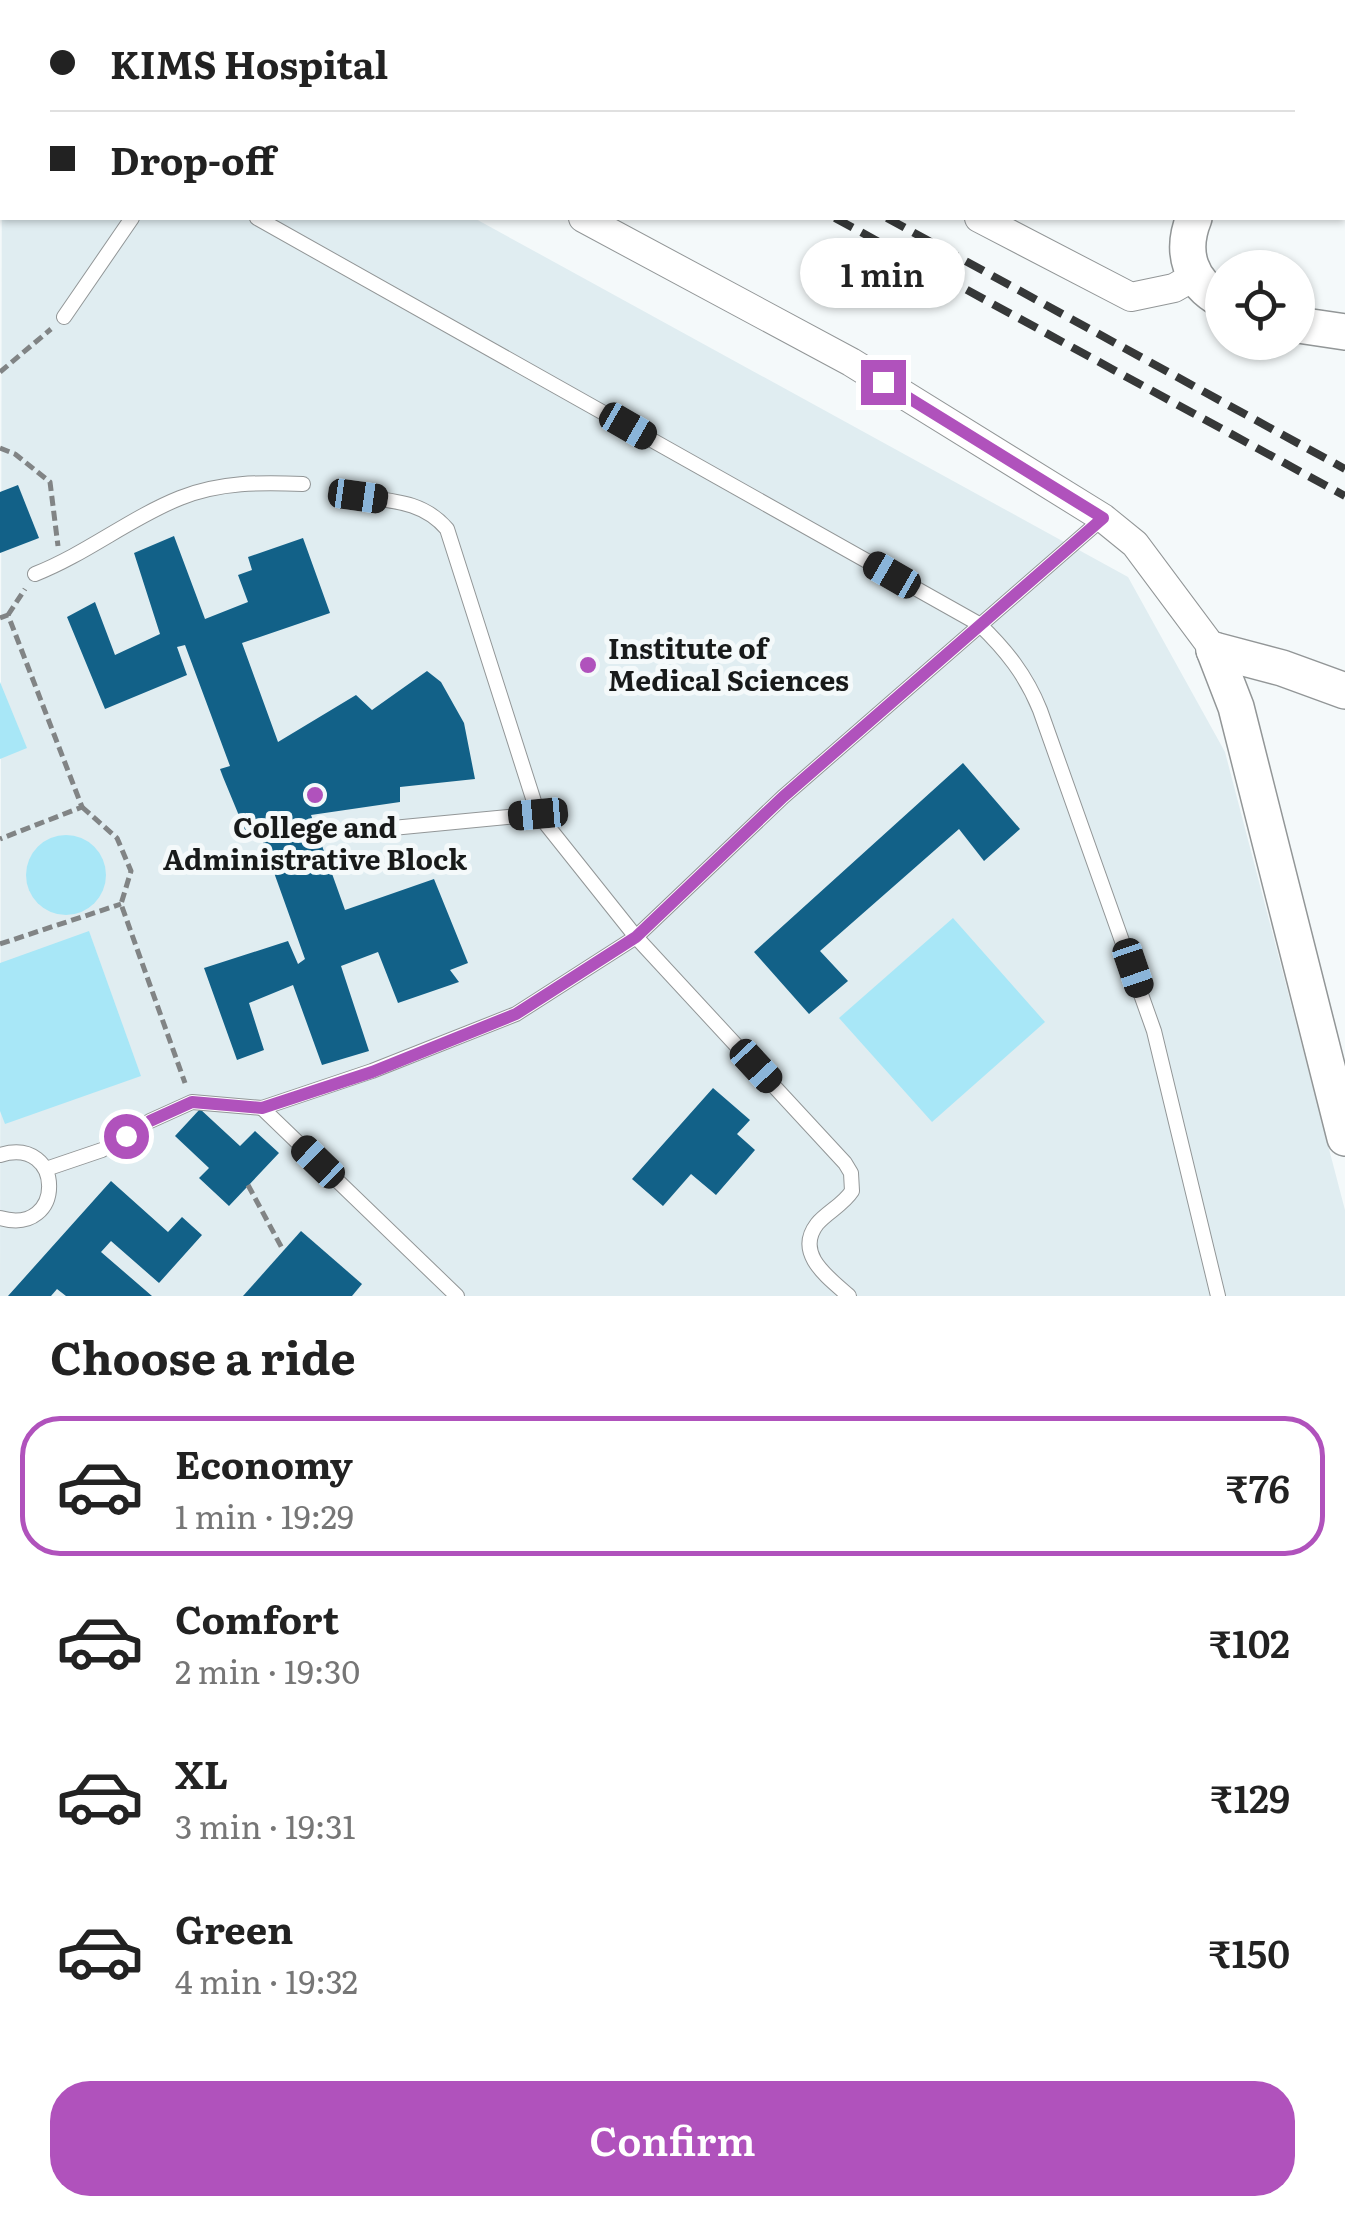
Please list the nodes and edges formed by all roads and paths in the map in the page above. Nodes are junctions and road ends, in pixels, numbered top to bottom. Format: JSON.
{"nodes":[{"id":1,"x":131,"y":220,"type":"edge"},
{"id":2,"x":261,"y":220,"type":"edge"},
{"id":3,"x":586,"y":220,"type":"edge"},
{"id":4,"x":983,"y":220,"type":"edge"},
{"id":5,"x":1193,"y":220,"type":"edge"},
{"id":6,"x":1195,"y":276,"type":"junction"},
{"id":7,"x":1205,"y":291,"type":"edge"},
{"id":8,"x":64,"y":317,"type":"joint"},
{"id":9,"x":1315,"y":328,"type":"edge"},
{"id":10,"x":1345,"y":332,"type":"edge"},
{"id":11,"x":0,"y":372,"type":"edge"},
{"id":12,"x":0,"y":448,"type":"edge"},
{"id":13,"x":303,"y":484,"type":"dead end"},
{"id":14,"x":358,"y":496,"type":"dead end"},
{"id":15,"x":1103,"y":518,"type":"junction"},
{"id":16,"x":61,"y":564,"type":"junction"},
{"id":17,"x":35,"y":574,"type":"joint"},
{"id":18,"x":4,"y":617,"type":"edge"},
{"id":19,"x":979,"y":624,"type":"junction"},
{"id":20,"x":1214,"y":650,"type":"junction"},
{"id":21,"x":1345,"y":691,"type":"edge"},
{"id":22,"x":82,"y":808,"type":"junction"},
{"id":23,"x":538,"y":814,"type":"junction"},
{"id":24,"x":382,"y":829,"type":"dead end"},
{"id":25,"x":0,"y":838,"type":"edge"},
{"id":26,"x":121,"y":904,"type":"junction"},
{"id":27,"x":636,"y":937,"type":"junction"},
{"id":28,"x":0,"y":944,"type":"edge"},
{"id":29,"x":192,"y":1102,"type":"junction"},
{"id":30,"x":262,"y":1108,"type":"junction"},
{"id":31,"x":1345,"y":1138,"type":"edge"},
{"id":32,"x":0,"y":1155,"type":"edge"},
{"id":33,"x":46,"y":1169,"type":"junction"},
{"id":34,"x":248,"y":1185,"type":"dead end"},
{"id":35,"x":1,"y":1219,"type":"edge"},
{"id":36,"x":284,"y":1250,"type":"dead end"},
{"id":37,"x":457,"y":1296,"type":"edge"},
{"id":38,"x":849,"y":1296,"type":"edge"},
{"id":39,"x":1218,"y":1296,"type":"edge"}],
"edges":[{"from":1,"to":8,"type":"lane"},
{"from":2,"to":19,"type":"lane"},
{"from":3,"to":15,"type":"street"},
{"from":4,"to":6,"type":"street"},
{"from":5,"to":6,"type":"street"},
{"from":6,"to":7,"type":"street"},
{"from":8,"to":11,"type":"path"},
{"from":9,"to":10,"type":"street"},
{"from":12,"to":16,"type":"path"},
{"from":13,"to":16,"type":"lane"},
{"from":14,"to":23,"type":"lane"},
{"from":15,"to":19,"type":"lane"},
{"from":15,"to":20,"type":"street"},
{"from":16,"to":17,"type":"lane"},
{"from":17,"to":18,"type":"path"},
{"from":18,"to":22,"type":"path"},
{"from":19,"to":27,"type":"lane"},
{"from":19,"to":39,"type":"lane"},
{"from":20,"to":21,"type":"street"},
{"from":20,"to":31,"type":"street"},
{"from":22,"to":25,"type":"path"},
{"from":22,"to":26,"type":"path"},
{"from":23,"to":24,"type":"lane"},
{"from":23,"to":27,"type":"lane"},
{"from":26,"to":28,"type":"path"},
{"from":26,"to":29,"type":"path"},
{"from":27,"to":30,"type":"lane"},
{"from":27,"to":38,"type":"lane"},
{"from":29,"to":30,"type":"lane"},
{"from":29,"to":33,"type":"lane"},
{"from":30,"to":37,"type":"lane"},
{"from":32,"to":33,"type":"lane"},
{"from":33,"to":35,"type":"lane"},
{"from":34,"to":36,"type":"path"}]}
